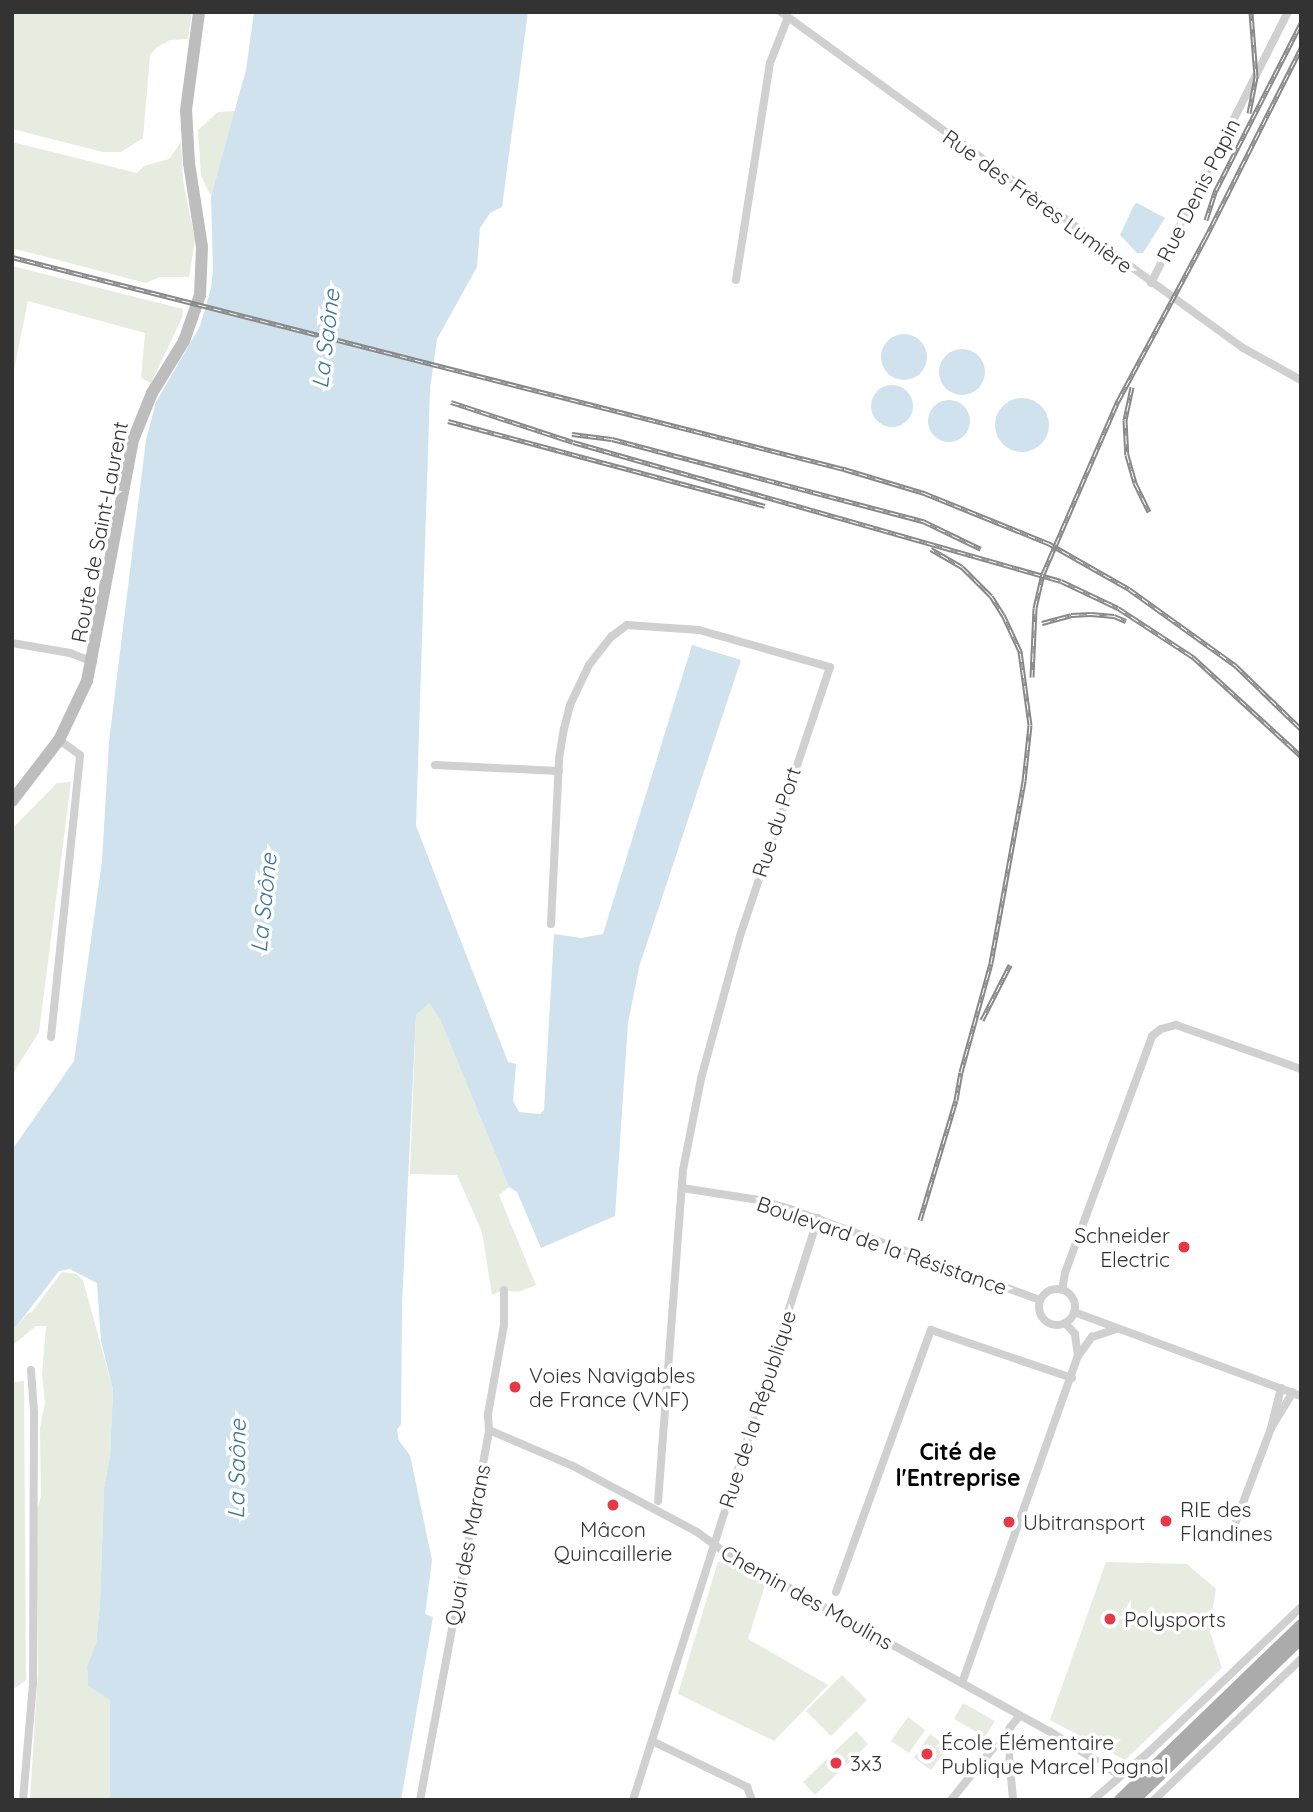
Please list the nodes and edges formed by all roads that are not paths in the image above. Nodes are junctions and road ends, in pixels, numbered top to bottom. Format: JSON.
{"nodes":[{"id":1,"x":199,"y":12,"type":"edge"},
{"id":2,"x":1288,"y":12,"type":"edge"},
{"id":3,"x":785,"y":15,"type":"edge"},
{"id":4,"x":736,"y":280,"type":"dead end"},
{"id":5,"x":1151,"y":283,"type":"junction"},
{"id":6,"x":1301,"y":380,"type":"edge"},
{"id":7,"x":12,"y":643,"type":"edge"},
{"id":8,"x":93,"y":662,"type":"junction"},
{"id":9,"x":59,"y":740,"type":"junction"},
{"id":10,"x":435,"y":765,"type":"dead end"},
{"id":11,"x":559,"y":771,"type":"junction"},
{"id":12,"x":12,"y":801,"type":"edge"},
{"id":13,"x":551,"y":924,"type":"dead end"},
{"id":14,"x":51,"y":1037,"type":"dead end"},
{"id":15,"x":1301,"y":1069,"type":"edge"},
{"id":16,"x":682,"y":1188,"type":"junction"},
{"id":17,"x":818,"y":1218,"type":"junction"},
{"id":18,"x":504,"y":1290,"type":"dead end"},
{"id":19,"x":1062,"y":1290,"type":"junction"},
{"id":20,"x":1040,"y":1300,"type":"junction"},
{"id":21,"x":1074,"y":1312,"type":"junction"},
{"id":22,"x":1065,"y":1323,"type":"junction"},
{"id":23,"x":1120,"y":1329,"type":"junction"},
{"id":24,"x":1078,"y":1356,"type":"junction"},
{"id":25,"x":31,"y":1370,"type":"dead end"},
{"id":26,"x":1072,"y":1378,"type":"junction"},
{"id":27,"x":1281,"y":1388,"type":"junction"},
{"id":28,"x":1297,"y":1394,"type":"edge"},
{"id":29,"x":1271,"y":1428,"type":"junction"},
{"id":30,"x":489,"y":1430,"type":"junction"},
{"id":31,"x":658,"y":1501,"type":"dead end"},
{"id":32,"x":1235,"y":1524,"type":"dead end"},
{"id":33,"x":713,"y":1545,"type":"junction"},
{"id":34,"x":836,"y":1592,"type":"dead end"},
{"id":35,"x":1301,"y":1607,"type":"edge"},
{"id":36,"x":1301,"y":1625,"type":"edge"},
{"id":37,"x":1301,"y":1638,"type":"edge"},
{"id":38,"x":1301,"y":1659,"type":"edge"},
{"id":39,"x":962,"y":1683,"type":"junction"},
{"id":40,"x":1020,"y":1715,"type":"junction"},
{"id":41,"x":652,"y":1741,"type":"junction"},
{"id":42,"x":1009,"y":1754,"type":"dead end"},
{"id":43,"x":1119,"y":1775,"type":"junction"},
{"id":44,"x":23,"y":1800,"type":"edge"},
{"id":45,"x":420,"y":1800,"type":"edge"},
{"id":46,"x":633,"y":1800,"type":"edge"},
{"id":47,"x":752,"y":1800,"type":"edge"},
{"id":48,"x":951,"y":1800,"type":"edge"},
{"id":49,"x":1013,"y":1800,"type":"edge"},
{"id":50,"x":1093,"y":1800,"type":"edge"},
{"id":51,"x":1120,"y":1800,"type":"edge"},
{"id":52,"x":1134,"y":1800,"type":"edge"},
{"id":53,"x":1154,"y":1800,"type":"edge"}],
"edges":[{"from":1,"to":8,"type":"main road","name":"Route de Saint-Laurent"},
{"from":2,"to":5,"type":"street","name":"Rue Denis Papin"},
{"from":3,"to":4,"type":"street"},
{"from":3,"to":5,"type":"street","name":"Rue des Frères Lumière"},
{"from":5,"to":6,"type":"street","name":"Rue des Frères Lumière"},
{"from":7,"to":8,"type":"street"},
{"from":8,"to":9,"type":"main road","name":"Route de Saint-Laurent"},
{"from":9,"to":12,"type":"main road","name":"Route de Saint-Laurent"},
{"from":9,"to":14,"type":"street"},
{"from":10,"to":11,"type":"street"},
{"from":11,"to":13,"type":"street","name":"Rue du Port"},
{"from":11,"to":16,"type":"street","name":"Rue du Port"},
{"from":15,"to":19,"type":"street"},
{"from":16,"to":17,"type":"street","name":"Boulevard de la Résistance"},
{"from":16,"to":31,"type":"street","name":"Rue du Port"},
{"from":17,"to":20,"type":"street","name":"Boulevard de la Résistance"},
{"from":17,"to":33,"type":"street","name":"Rue de la République"},
{"from":18,"to":30,"type":"street","name":"Quai des Marans"},
{"from":19,"to":20,"type":"street"},
{"from":19,"to":21,"type":"street"},
{"from":20,"to":22,"type":"street"},
{"from":21,"to":22,"type":"street"},
{"from":21,"to":23,"type":"street"},
{"from":22,"to":24,"type":"street"},
{"from":23,"to":24,"type":"street"},
{"from":23,"to":27,"type":"street"},
{"from":24,"to":26,"type":"street"},
{"from":25,"to":44,"type":"street"},
{"from":26,"to":34,"type":"street"},
{"from":26,"to":39,"type":"street"},
{"from":27,"to":28,"type":"street"},
{"from":27,"to":29,"type":"street"},
{"from":28,"to":29,"type":"street"},
{"from":29,"to":32,"type":"street"},
{"from":30,"to":33,"type":"street","name":"Chemin des Moulins"},
{"from":30,"to":45,"type":"street","name":"Quai des Marans"},
{"from":33,"to":39,"type":"street","name":"Chemin des Moulins"},
{"from":33,"to":41,"type":"street","name":"Rue de la République"},
{"from":35,"to":43,"type":"street"},
{"from":36,"to":51,"type":"main road"},
{"from":37,"to":52,"type":"main road"},
{"from":38,"to":53,"type":"street"},
{"from":39,"to":40,"type":"street","name":"Chemin des Moulins"},
{"from":40,"to":43,"type":"street","name":"Chemin des Moulins"},
{"from":40,"to":48,"type":"street"},
{"from":41,"to":46,"type":"street","name":"Rue de la République"},
{"from":41,"to":47,"type":"street"},
{"from":42,"to":49,"type":"street"},
{"from":43,"to":50,"type":"street"}]}
